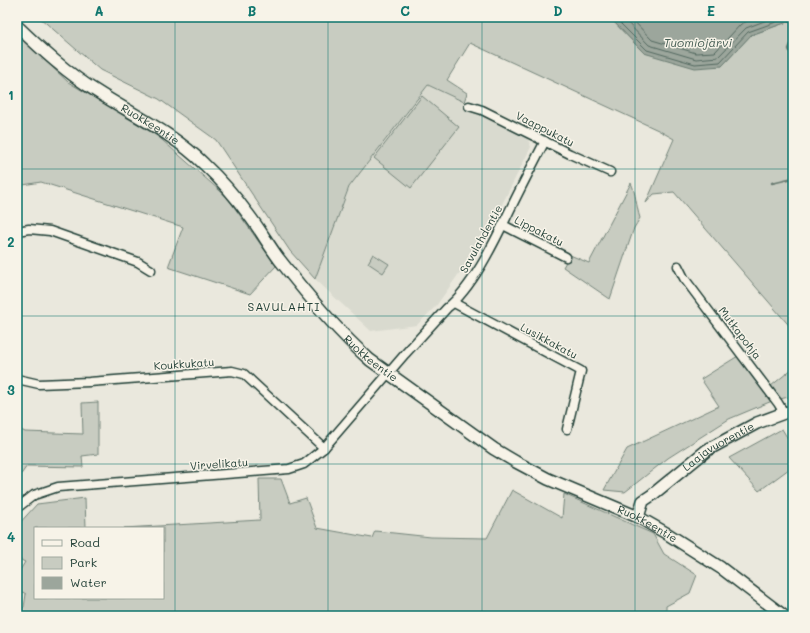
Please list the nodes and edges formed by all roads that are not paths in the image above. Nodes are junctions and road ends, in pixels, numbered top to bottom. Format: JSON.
{"nodes":[{"id":1,"x":17,"y":26,"type":"edge"},
{"id":2,"x":469,"y":106,"type":"dead end"},
{"id":3,"x":545,"y":142,"type":"junction"},
{"id":4,"x":610,"y":172,"type":"dead end"},
{"id":5,"x":503,"y":225,"type":"junction"},
{"id":6,"x":17,"y":231,"type":"edge"},
{"id":7,"x":566,"y":257,"type":"dead end"},
{"id":8,"x":678,"y":266,"type":"dead end"},
{"id":9,"x":151,"y":270,"type":"dead end"},
{"id":10,"x":454,"y":303,"type":"junction"},
{"id":11,"x":389,"y":373,"type":"junction"},
{"id":12,"x":17,"y":379,"type":"edge"},
{"id":13,"x":788,"y":412,"type":"edge"},
{"id":14,"x":568,"y":429,"type":"dead end"},
{"id":15,"x":324,"y":448,"type":"junction"},
{"id":16,"x":17,"y":508,"type":"edge"},
{"id":17,"x":638,"y":517,"type":"junction"},
{"id":18,"x":784,"y":616,"type":"edge"}],
"edges":[{"from":1,"to":11,"type":"street","name":"Ruokkeentie"},
{"from":2,"to":3,"type":"street","name":"Vaappukatu"},
{"from":3,"to":4,"type":"street","name":"Vaappukatu"},
{"from":3,"to":5,"type":"street","name":"Savulahdentie"},
{"from":5,"to":7,"type":"street","name":"Lippakatu"},
{"from":5,"to":10,"type":"street","name":"Savulahdentie"},
{"from":6,"to":9,"type":"street"},
{"from":8,"to":13,"type":"street","name":"Mutkapohja"},
{"from":10,"to":11,"type":"street","name":"Savulahdentie"},
{"from":10,"to":14,"type":"street","name":"Lusikkakatu"},
{"from":11,"to":15,"type":"street","name":"Virvelikatu"},
{"from":11,"to":17,"type":"street","name":"Ruokkeentie"},
{"from":12,"to":15,"type":"street","name":"Koukkukatu"},
{"from":13,"to":17,"type":"street","name":"Laajavuorentie"},
{"from":15,"to":16,"type":"street","name":"Virvelikatu"},
{"from":17,"to":18,"type":"street","name":"Ruokkeentie"}]}
